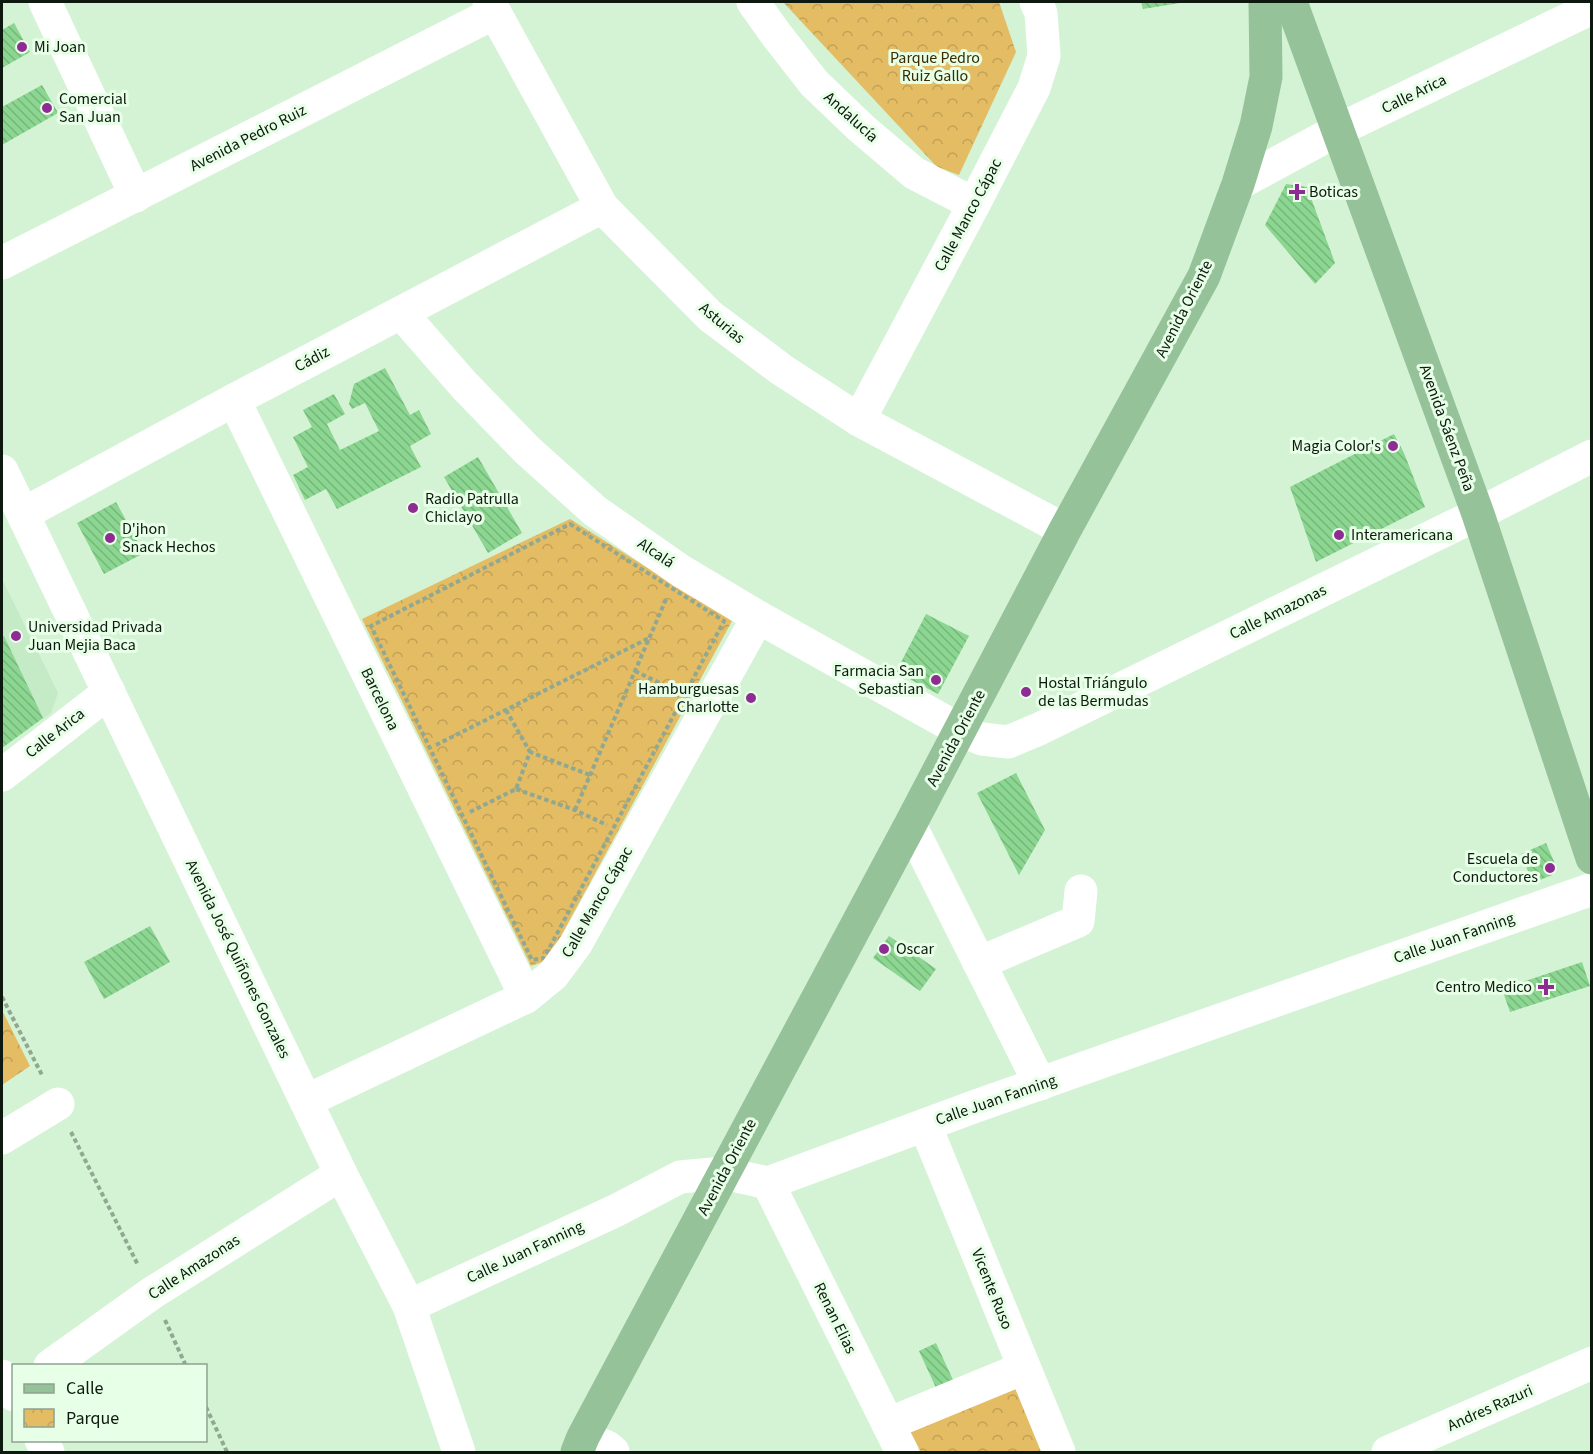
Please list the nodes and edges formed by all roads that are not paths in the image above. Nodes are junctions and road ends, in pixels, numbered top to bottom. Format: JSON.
{"nodes":[{"id":1,"x":45,"y":2,"type":"edge"},
{"id":2,"x":753,"y":2,"type":"edge"},
{"id":3,"x":1036,"y":2,"type":"edge"},
{"id":4,"x":1265,"y":2,"type":"edge"},
{"id":5,"x":1291,"y":2,"type":"edge"},
{"id":6,"x":492,"y":7,"type":"edge"},
{"id":7,"x":1592,"y":8,"type":"edge"},
{"id":8,"x":1338,"y":130,"type":"junction"},
{"id":9,"x":1238,"y":184,"type":"junction"},
{"id":10,"x":136,"y":196,"type":"junction"},
{"id":11,"x":974,"y":204,"type":"junction"},
{"id":12,"x":602,"y":207,"type":"junction"},
{"id":13,"x":2,"y":263,"type":"edge"},
{"id":14,"x":401,"y":312,"type":"junction"},
{"id":15,"x":234,"y":400,"type":"junction"},
{"id":16,"x":859,"y":420,"type":"junction"},
{"id":17,"x":1592,"y":456,"type":"edge"},
{"id":18,"x":2,"y":471,"type":"edge"},
{"id":19,"x":23,"y":514,"type":"junction"},
{"id":20,"x":1478,"y":514,"type":"junction"},
{"id":21,"x":1065,"y":530,"type":"junction"},
{"id":22,"x":758,"y":617,"type":"junction"},
{"id":23,"x":109,"y":692,"type":"junction"},
{"id":24,"x":960,"y":730,"type":"junction"},
{"id":25,"x":2,"y":775,"type":"edge"},
{"id":26,"x":910,"y":825,"type":"junction"},
{"id":27,"x":1592,"y":858,"type":"edge"},
{"id":28,"x":1592,"y":890,"type":"edge"},
{"id":29,"x":1047,"y":934,"type":"dead end"},
{"id":30,"x":979,"y":963,"type":"junction"},
{"id":31,"x":526,"y":998,"type":"junction"},
{"id":32,"x":1040,"y":1084,"type":"junction"},
{"id":33,"x":306,"y":1101,"type":"junction"},
{"id":34,"x":58,"y":1104,"type":"road end"},
{"id":35,"x":925,"y":1125,"type":"junction"},
{"id":36,"x":2,"y":1138,"type":"edge"},
{"id":37,"x":723,"y":1173,"type":"junction"},
{"id":38,"x":341,"y":1174,"type":"junction"},
{"id":39,"x":768,"y":1183,"type":"junction"},
{"id":40,"x":409,"y":1306,"type":"junction"},
{"id":41,"x":1592,"y":1363,"type":"edge"},
{"id":42,"x":51,"y":1364,"type":"edge"},
{"id":43,"x":1024,"y":1368,"type":"junction"},
{"id":44,"x":888,"y":1424,"type":"junction"},
{"id":45,"x":580,"y":1445,"type":"edge"},
{"id":46,"x":459,"y":1452,"type":"edge"},
{"id":47,"x":613,"y":1452,"type":"edge"},
{"id":48,"x":902,"y":1452,"type":"edge"},
{"id":49,"x":1059,"y":1452,"type":"edge"},
{"id":50,"x":1388,"y":1452,"type":"edge"}],
"edges":[{"from":1,"to":10,"type":"street"},
{"from":2,"to":11,"type":"street","name":"Andalucía"},
{"from":3,"to":11,"type":"street","name":"Calle Manco Cápac"},
{"from":4,"to":9,"type":"main road","name":"Avenida Oriente"},
{"from":5,"to":8,"type":"main road","name":"Avenida Sáenz Peña"},
{"from":6,"to":10,"type":"street","name":"Avenida Pedro Ruiz"},
{"from":6,"to":12,"type":"street","name":"Asturias"},
{"from":7,"to":8,"type":"street","name":"Calle Arica"},
{"from":8,"to":9,"type":"street","name":"Calle Arica"},
{"from":8,"to":20,"type":"main road","name":"Avenida Sáenz Peña"},
{"from":9,"to":21,"type":"main road","name":"Avenida Oriente"},
{"from":10,"to":13,"type":"street","name":"Avenida Pedro Ruiz"},
{"from":11,"to":16,"type":"street","name":"Calle Manco Cápac"},
{"from":12,"to":14,"type":"street","name":"Cádiz"},
{"from":12,"to":16,"type":"street","name":"Asturias"},
{"from":14,"to":15,"type":"street","name":"Cádiz"},
{"from":14,"to":22,"type":"street","name":"Alcalá"},
{"from":15,"to":19,"type":"street","name":"Cádiz"},
{"from":15,"to":31,"type":"street","name":"Barcelona"},
{"from":16,"to":21,"type":"street","name":"Asturias"},
{"from":17,"to":20,"type":"street","name":"Calle Amazonas"},
{"from":18,"to":19,"type":"street","name":"Avenida José Quiñones Gonzales"},
{"from":19,"to":23,"type":"street","name":"Avenida José Quiñones Gonzales"},
{"from":20,"to":24,"type":"street","name":"Calle Amazonas"},
{"from":20,"to":27,"type":"main road","name":"Avenida Sáenz Peña"},
{"from":21,"to":24,"type":"main road","name":"Avenida Oriente"},
{"from":22,"to":24,"type":"street","name":"Alcalá"},
{"from":22,"to":31,"type":"street","name":"Calle Manco Cápac"},
{"from":23,"to":25,"type":"street","name":"Calle Arica"},
{"from":23,"to":33,"type":"street","name":"Avenida José Quiñones Gonzales"},
{"from":24,"to":26,"type":"main road","name":"Avenida Oriente"},
{"from":26,"to":30,"type":"street"},
{"from":26,"to":37,"type":"main road","name":"Avenida Oriente"},
{"from":28,"to":32,"type":"street","name":"Calle Juan Fanning"},
{"from":29,"to":30,"type":"street"},
{"from":30,"to":32,"type":"street"},
{"from":31,"to":33,"type":"street","name":"Calle Manco Cápac"},
{"from":32,"to":35,"type":"street","name":"Calle Juan Fanning"},
{"from":33,"to":38,"type":"street","name":"Avenida José Quiñones Gonzales"},
{"from":34,"to":36,"type":"street"},
{"from":35,"to":39,"type":"street","name":"Calle Juan Fanning"},
{"from":35,"to":43,"type":"street","name":"Vicente Ruso"},
{"from":37,"to":39,"type":"street","name":"Calle Juan Fanning"},
{"from":37,"to":40,"type":"street","name":"Calle Juan Fanning"},
{"from":37,"to":45,"type":"main road","name":"Avenida Oriente"},
{"from":38,"to":40,"type":"street","name":"Avenida José Quiñones Gonzales"},
{"from":38,"to":42,"type":"street","name":"Calle Amazonas"},
{"from":39,"to":44,"type":"street","name":"Renan Elias"},
{"from":40,"to":46,"type":"street","name":"Avenida José Quiñones Gonzales"},
{"from":41,"to":50,"type":"street","name":"Andres Razuri"},
{"from":43,"to":44,"type":"street"},
{"from":43,"to":49,"type":"street","name":"Vicente Ruso"},
{"from":44,"to":48,"type":"street","name":"Renan Elias"},
{"from":45,"to":47,"type":"street"}]}
